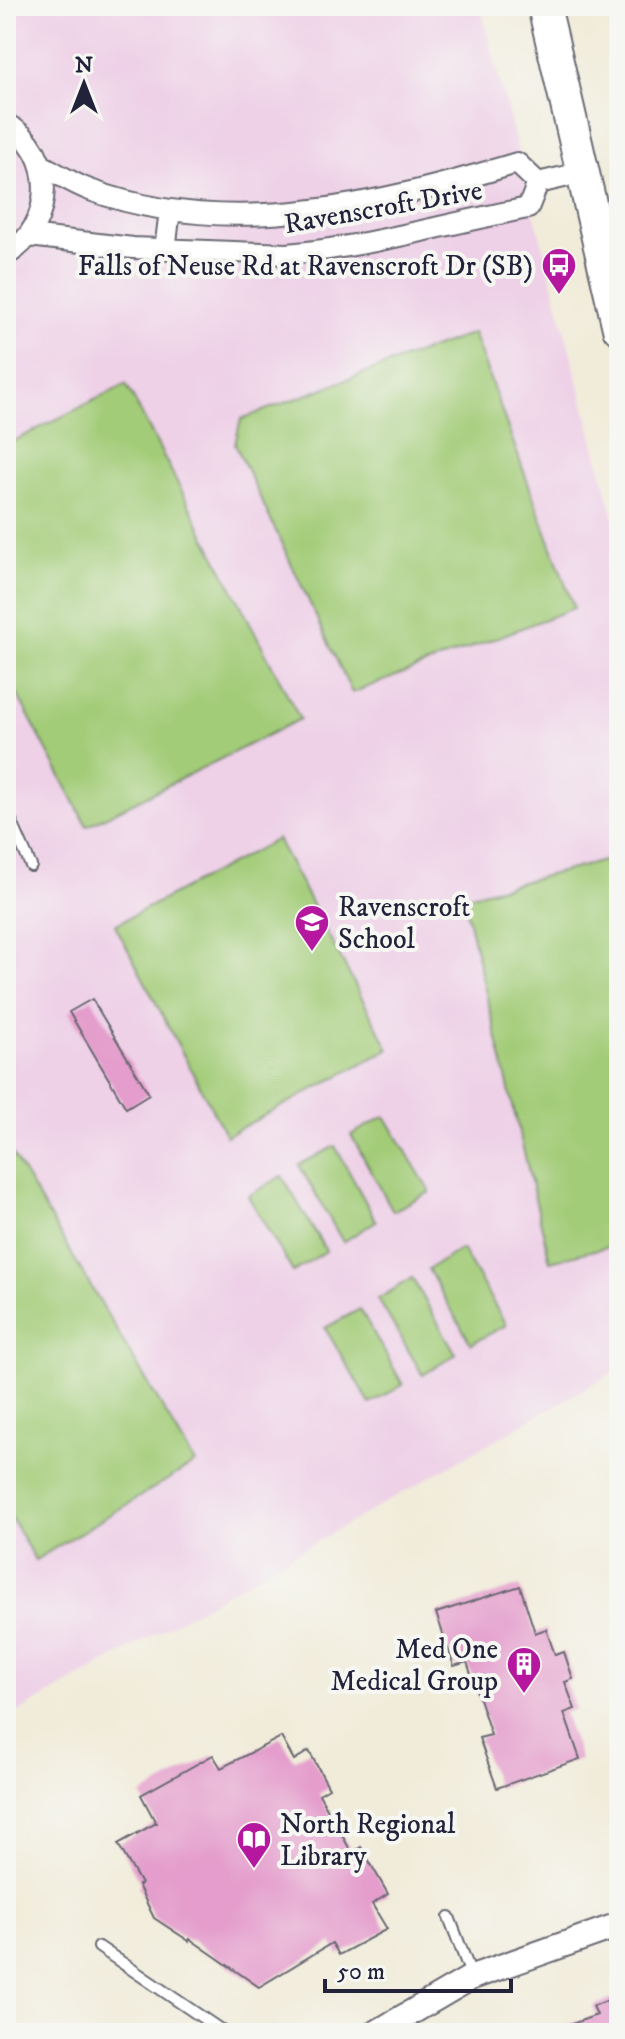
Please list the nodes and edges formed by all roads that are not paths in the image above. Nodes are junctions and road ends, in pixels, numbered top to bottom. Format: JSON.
{"nodes":[{"id":1,"x":544,"y":6,"type":"edge"},
{"id":2,"x":6,"y":124,"type":"edge"},
{"id":3,"x":41,"y":165,"type":"junction"},
{"id":4,"x":585,"y":172,"type":"junction"},
{"id":5,"x":538,"y":183,"type":"junction"},
{"id":6,"x":170,"y":210,"type":"junction"},
{"id":7,"x":29,"y":236,"type":"junction"},
{"id":8,"x":165,"y":250,"type":"junction"},
{"id":9,"x":6,"y":255,"type":"edge"},
{"id":10,"x":619,"y":328,"type":"edge"},
{"id":11,"x":6,"y":809,"type":"edge"},
{"id":12,"x":31,"y":866,"type":"dead end"},
{"id":13,"x":449,"y":1917,"type":"dead end"},
{"id":14,"x":619,"y":1925,"type":"edge"},
{"id":15,"x":99,"y":1947,"type":"dead end"},
{"id":16,"x":472,"y":1977,"type":"junction"},
{"id":17,"x":225,"y":2033,"type":"edge"},
{"id":18,"x":376,"y":2033,"type":"edge"}],
"edges":[{"from":1,"to":4,"type":"main road"},
{"from":2,"to":3,"type":"street","name":"Ravenscroft Drive"},
{"from":3,"to":6,"type":"street","name":"Ravenscroft Drive"},
{"from":3,"to":7,"type":"street"},
{"from":4,"to":5,"type":"street"},
{"from":4,"to":10,"type":"main road"},
{"from":5,"to":6,"type":"street","name":"Ravenscroft Drive"},
{"from":5,"to":8,"type":"street","name":"Ravenscroft Drive"},
{"from":6,"to":8,"type":"street"},
{"from":7,"to":8,"type":"street","name":"Ravenscroft Drive"},
{"from":7,"to":9,"type":"street"},
{"from":11,"to":12,"type":"lane"},
{"from":13,"to":16,"type":"lane"},
{"from":14,"to":16,"type":"street"},
{"from":15,"to":17,"type":"lane"},
{"from":16,"to":18,"type":"street"}]}
